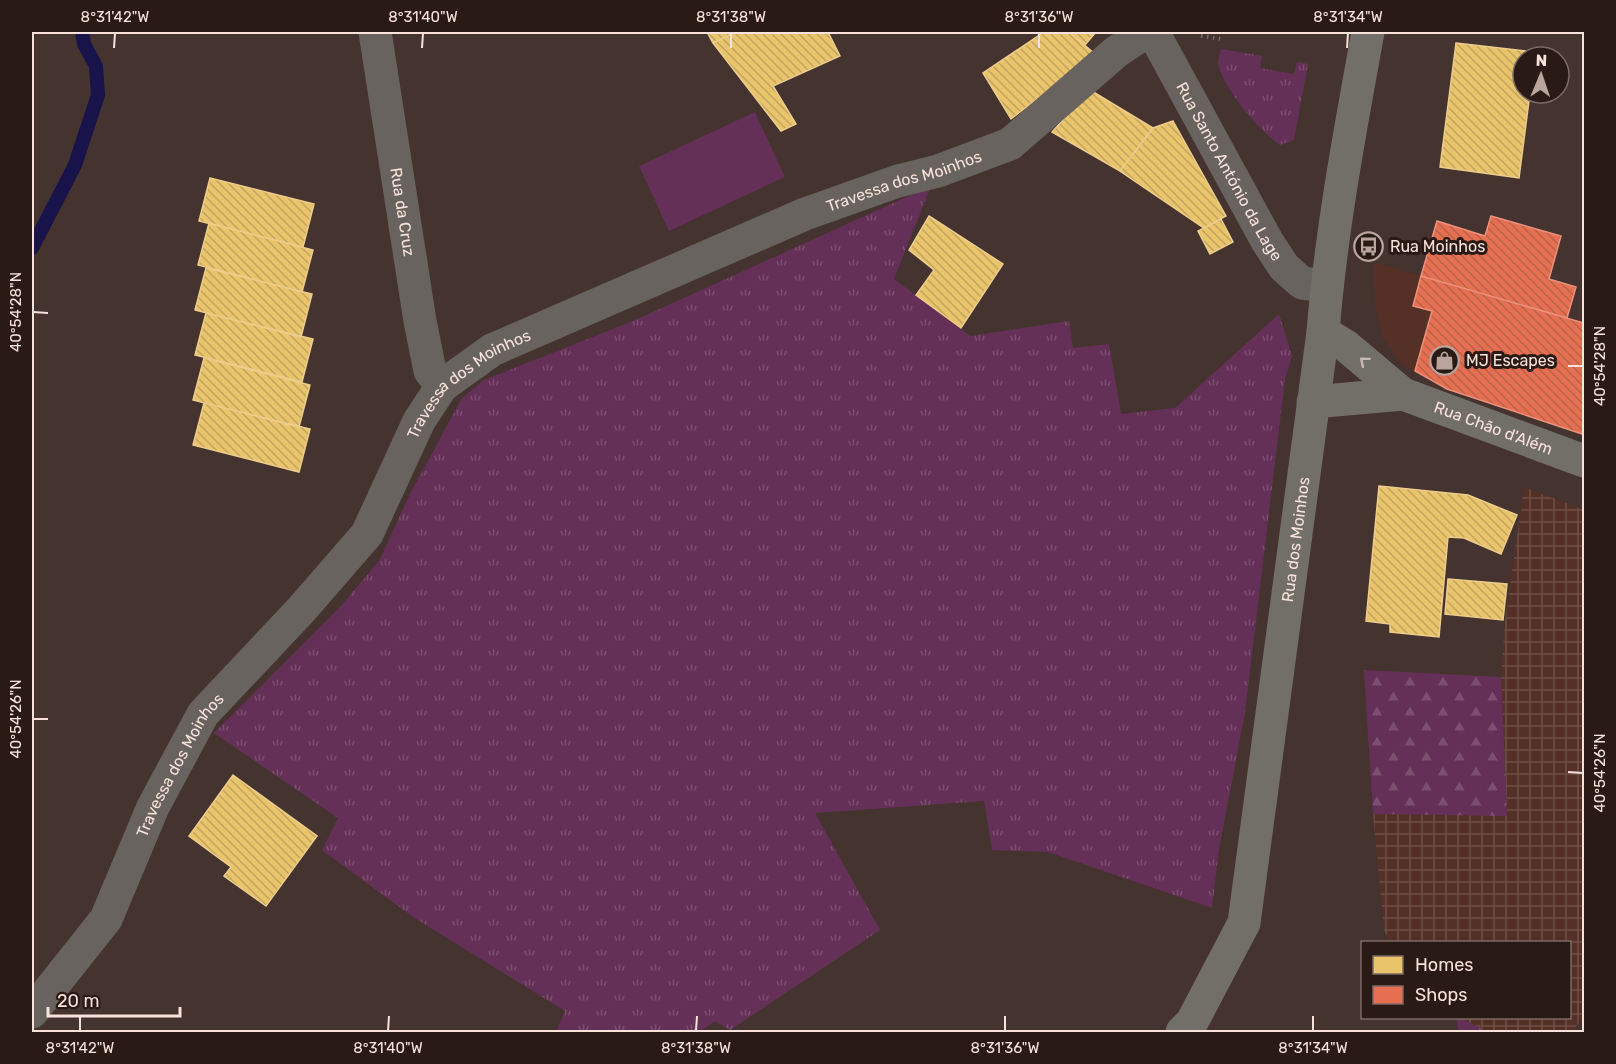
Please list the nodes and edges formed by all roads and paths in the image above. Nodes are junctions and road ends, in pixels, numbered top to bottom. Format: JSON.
{"nodes":[{"id":1,"x":375,"y":32,"type":"edge"},
{"id":2,"x":1146,"y":32,"type":"edge"},
{"id":3,"x":1153,"y":32,"type":"edge"},
{"id":4,"x":1368,"y":32,"type":"edge"},
{"id":5,"x":1327,"y":286,"type":"junction"},
{"id":6,"x":1323,"y":332,"type":"junction"},
{"id":7,"x":442,"y":386,"type":"junction"},
{"id":8,"x":1403,"y":394,"type":"junction"},
{"id":9,"x":1313,"y":402,"type":"junction"},
{"id":10,"x":1584,"y":460,"type":"edge"},
{"id":11,"x":32,"y":1012,"type":"edge"},
{"id":12,"x":1182,"y":1032,"type":"edge"}],
"edges":[{"from":1,"to":7,"type":"street","name":"Rua da Cruz"},
{"from":2,"to":7,"type":"street","name":"Travessa dos Moinhos"},
{"from":3,"to":5,"type":"street","name":"Rua Santo António da Lage"},
{"from":4,"to":5,"type":"main road","name":"Rua dos Moinhos"},
{"from":5,"to":6,"type":"main road","name":"Rua dos Moinhos"},
{"from":8,"to":6,"type":"main road","name":"Rua Chão d'Além","one_way":true},
{"from":6,"to":9,"type":"main road","name":"Rua dos Moinhos"},
{"from":7,"to":11,"type":"street","name":"Travessa dos Moinhos"},
{"from":8,"to":9,"type":"main road","name":"Rua Chão d'Além"},
{"from":8,"to":10,"type":"main road","name":"Rua Chão d'Além"},
{"from":9,"to":12,"type":"main road","name":"Rua dos Moinhos"}]}
